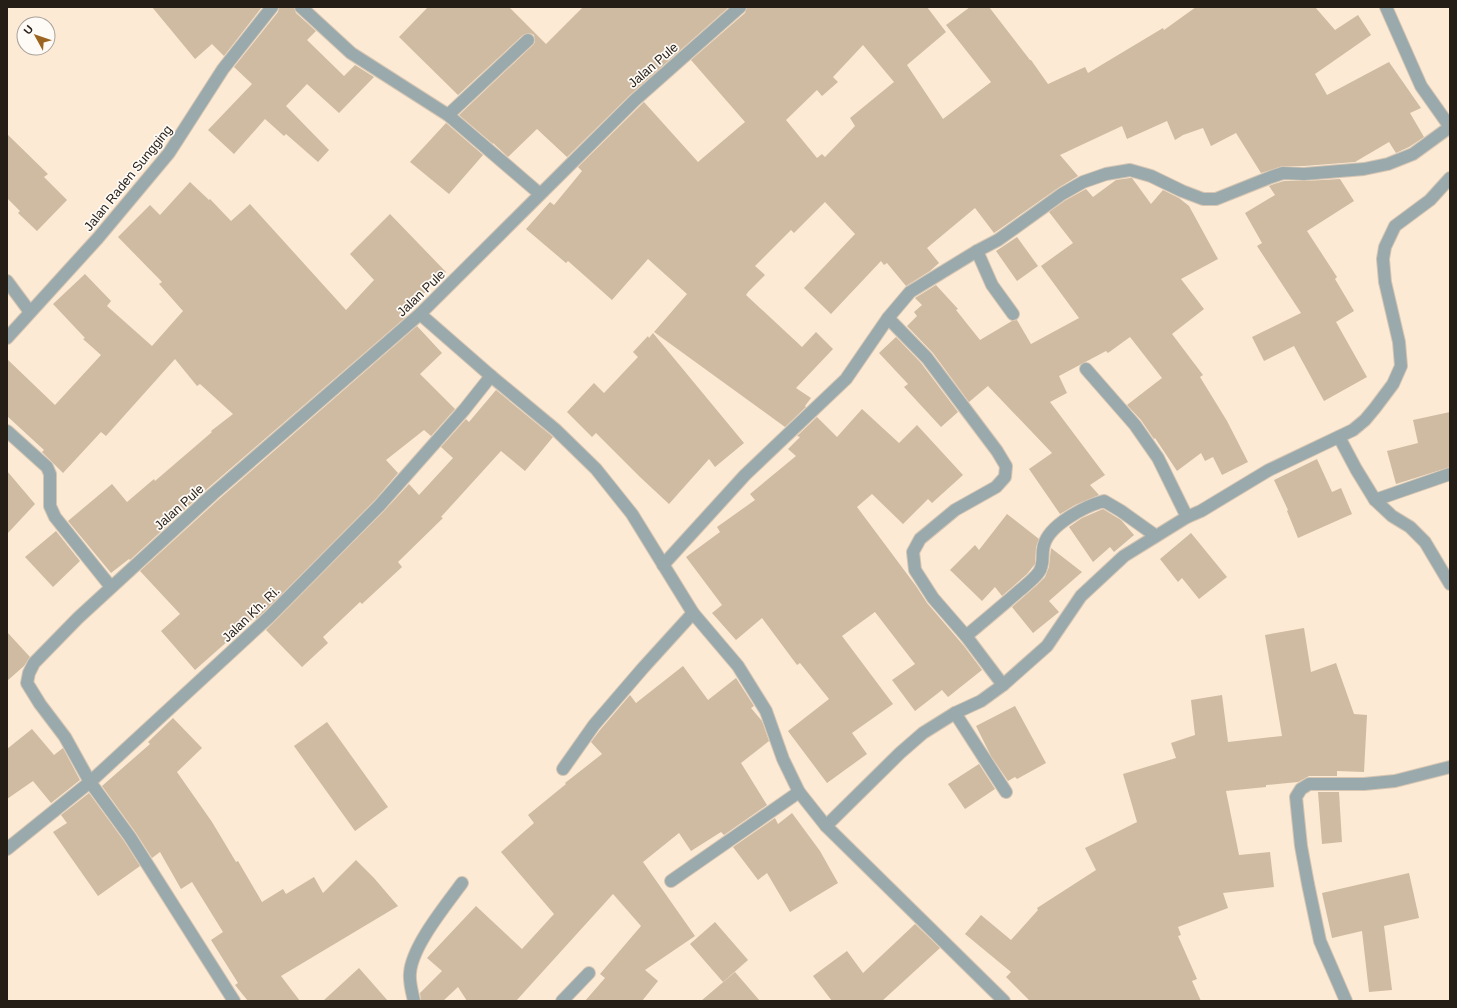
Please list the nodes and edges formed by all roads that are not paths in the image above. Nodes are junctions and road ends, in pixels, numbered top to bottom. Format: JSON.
{"nodes":[{"id":1,"x":272,"y":7,"type":"edge"},
{"id":2,"x":301,"y":7,"type":"edge"},
{"id":3,"x":740,"y":7,"type":"edge"},
{"id":4,"x":1386,"y":7,"type":"edge"},
{"id":5,"x":528,"y":40,"type":"dead end"},
{"id":6,"x":448,"y":115,"type":"junction"},
{"id":7,"x":1450,"y":127,"type":"edge"},
{"id":8,"x":1450,"y":178,"type":"edge"},
{"id":9,"x":540,"y":194,"type":"junction"},
{"id":10,"x":977,"y":252,"type":"junction"},
{"id":11,"x":7,"y":281,"type":"edge"},
{"id":12,"x":30,"y":312,"type":"junction"},
{"id":13,"x":420,"y":314,"type":"junction"},
{"id":14,"x":1013,"y":314,"type":"dead end"},
{"id":15,"x":888,"y":318,"type":"junction"},
{"id":16,"x":7,"y":338,"type":"edge"},
{"id":17,"x":1086,"y":369,"type":"dead end"},
{"id":18,"x":491,"y":376,"type":"junction"},
{"id":19,"x":7,"y":431,"type":"edge"},
{"id":20,"x":1339,"y":437,"type":"junction"},
{"id":21,"x":1450,"y":474,"type":"edge"},
{"id":22,"x":1375,"y":500,"type":"junction"},
{"id":23,"x":1187,"y":517,"type":"junction"},
{"id":24,"x":1156,"y":536,"type":"junction"},
{"id":25,"x":663,"y":565,"type":"junction"},
{"id":26,"x":1450,"y":584,"type":"edge"},
{"id":27,"x":111,"y":587,"type":"junction"},
{"id":28,"x":693,"y":613,"type":"junction"},
{"id":29,"x":966,"y":636,"type":"junction"},
{"id":30,"x":1003,"y":685,"type":"junction"},
{"id":31,"x":955,"y":713,"type":"junction"},
{"id":32,"x":1450,"y":767,"type":"edge"},
{"id":33,"x":563,"y":769,"type":"dead end"},
{"id":34,"x":90,"y":782,"type":"junction"},
{"id":35,"x":799,"y":792,"type":"junction"},
{"id":36,"x":1006,"y":792,"type":"dead end"},
{"id":37,"x":826,"y":826,"type":"junction"},
{"id":38,"x":7,"y":849,"type":"edge"},
{"id":39,"x":671,"y":881,"type":"dead end"},
{"id":40,"x":462,"y":883,"type":"dead end"},
{"id":41,"x":588,"y":973,"type":"dead end"},
{"id":42,"x":234,"y":1001,"type":"edge"},
{"id":43,"x":414,"y":1001,"type":"edge"},
{"id":44,"x":562,"y":1001,"type":"edge"},
{"id":45,"x":1004,"y":1001,"type":"edge"},
{"id":46,"x":1346,"y":1001,"type":"edge"}],
"edges":[{"from":1,"to":12,"type":"street","name":"Jalan Raden Sungging"},
{"from":2,"to":6,"type":"street"},
{"from":3,"to":9,"type":"street","name":"Jalan Pule"},
{"from":4,"to":7,"type":"street"},
{"from":5,"to":6,"type":"street"},
{"from":6,"to":9,"type":"street"},
{"from":7,"to":10,"type":"street"},
{"from":8,"to":20,"type":"street"},
{"from":9,"to":13,"type":"street","name":"Jalan Pule"},
{"from":10,"to":14,"type":"street"},
{"from":10,"to":15,"type":"street"},
{"from":11,"to":12,"type":"street"},
{"from":12,"to":16,"type":"street","name":"Jalan Raden Sungging"},
{"from":13,"to":18,"type":"street"},
{"from":13,"to":27,"type":"street","name":"Jalan Pule"},
{"from":15,"to":25,"type":"street"},
{"from":15,"to":29,"type":"street"},
{"from":17,"to":23,"type":"street"},
{"from":18,"to":25,"type":"street"},
{"from":18,"to":34,"type":"street","name":"Jalan Kh. Ri."},
{"from":19,"to":27,"type":"street"},
{"from":20,"to":22,"type":"street"},
{"from":20,"to":23,"type":"street"},
{"from":21,"to":22,"type":"street"},
{"from":22,"to":26,"type":"street"},
{"from":23,"to":24,"type":"street"},
{"from":24,"to":29,"type":"street"},
{"from":24,"to":30,"type":"street"},
{"from":25,"to":28,"type":"street"},
{"from":27,"to":34,"type":"street","name":"Jalan Pule"},
{"from":28,"to":33,"type":"street"},
{"from":28,"to":35,"type":"street"},
{"from":29,"to":30,"type":"street"},
{"from":30,"to":31,"type":"street"},
{"from":31,"to":36,"type":"street"},
{"from":31,"to":37,"type":"street"},
{"from":32,"to":46,"type":"street"},
{"from":34,"to":38,"type":"street","name":"Jalan Kh. Ri."},
{"from":34,"to":42,"type":"street"},
{"from":35,"to":37,"type":"street"},
{"from":35,"to":39,"type":"street"},
{"from":37,"to":45,"type":"street"},
{"from":40,"to":43,"type":"street"},
{"from":41,"to":44,"type":"street"}]}
